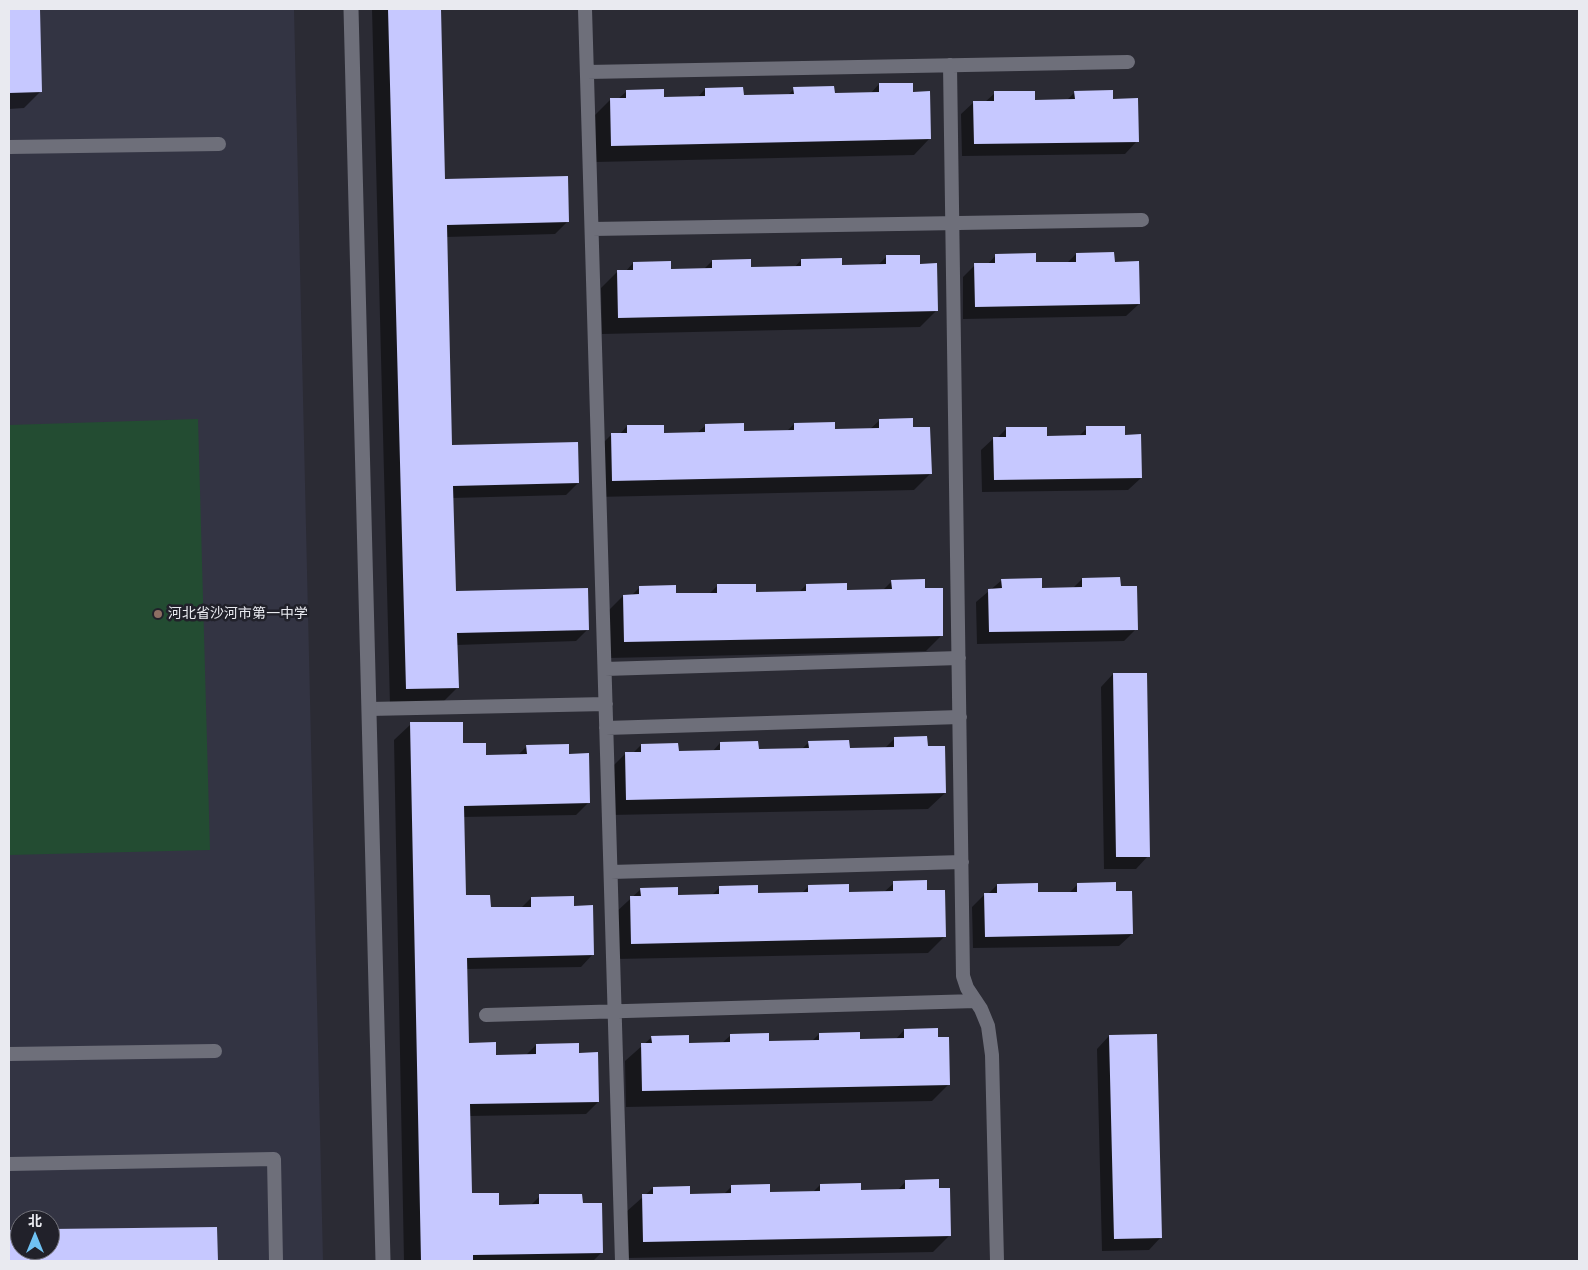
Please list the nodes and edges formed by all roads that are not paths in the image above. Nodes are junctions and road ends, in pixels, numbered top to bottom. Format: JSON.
{"nodes":[{"id":1,"x":350,"y":9,"type":"edge"},
{"id":2,"x":585,"y":9,"type":"edge"},
{"id":3,"x":1128,"y":62,"type":"dead end"},
{"id":4,"x":950,"y":65,"type":"junction"},
{"id":5,"x":587,"y":72,"type":"junction"},
{"id":6,"x":219,"y":144,"type":"dead end"},
{"id":7,"x":9,"y":147,"type":"edge"},
{"id":8,"x":1142,"y":220,"type":"dead end"},
{"id":9,"x":952,"y":223,"type":"junction"},
{"id":10,"x":592,"y":230,"type":"junction"},
{"id":11,"x":959,"y":658,"type":"junction"},
{"id":12,"x":605,"y":668,"type":"junction"},
{"id":13,"x":606,"y":704,"type":"junction"},
{"id":14,"x":369,"y":709,"type":"junction"},
{"id":15,"x":960,"y":717,"type":"junction"},
{"id":16,"x":606,"y":728,"type":"junction"},
{"id":17,"x":962,"y":862,"type":"junction"},
{"id":18,"x":610,"y":872,"type":"junction"},
{"id":19,"x":976,"y":1001,"type":"junction"},
{"id":20,"x":615,"y":1011,"type":"junction"},
{"id":21,"x":486,"y":1015,"type":"dead end"},
{"id":22,"x":215,"y":1051,"type":"dead end"},
{"id":23,"x":9,"y":1054,"type":"edge"},
{"id":24,"x":9,"y":1164,"type":"edge"},
{"id":25,"x":276,"y":1261,"type":"edge"},
{"id":26,"x":383,"y":1261,"type":"edge"},
{"id":27,"x":622,"y":1261,"type":"edge"},
{"id":28,"x":997,"y":1261,"type":"edge"}],
"edges":[{"from":1,"to":14,"type":"street"},
{"from":2,"to":5,"type":"lane"},
{"from":3,"to":4,"type":"lane"},
{"from":4,"to":5,"type":"lane"},
{"from":4,"to":9,"type":"lane"},
{"from":5,"to":10,"type":"lane"},
{"from":6,"to":7,"type":"lane"},
{"from":8,"to":9,"type":"lane"},
{"from":9,"to":10,"type":"lane"},
{"from":9,"to":11,"type":"lane"},
{"from":10,"to":12,"type":"lane"},
{"from":11,"to":12,"type":"lane"},
{"from":11,"to":15,"type":"lane"},
{"from":12,"to":13,"type":"lane"},
{"from":13,"to":14,"type":"lane"},
{"from":13,"to":16,"type":"lane"},
{"from":14,"to":26,"type":"street"},
{"from":15,"to":16,"type":"lane"},
{"from":15,"to":17,"type":"lane"},
{"from":16,"to":18,"type":"lane"},
{"from":17,"to":18,"type":"lane"},
{"from":17,"to":19,"type":"lane"},
{"from":18,"to":20,"type":"lane"},
{"from":19,"to":20,"type":"lane"},
{"from":19,"to":28,"type":"lane"},
{"from":20,"to":21,"type":"lane"},
{"from":20,"to":27,"type":"lane"},
{"from":22,"to":23,"type":"lane"},
{"from":24,"to":25,"type":"lane"}]}
